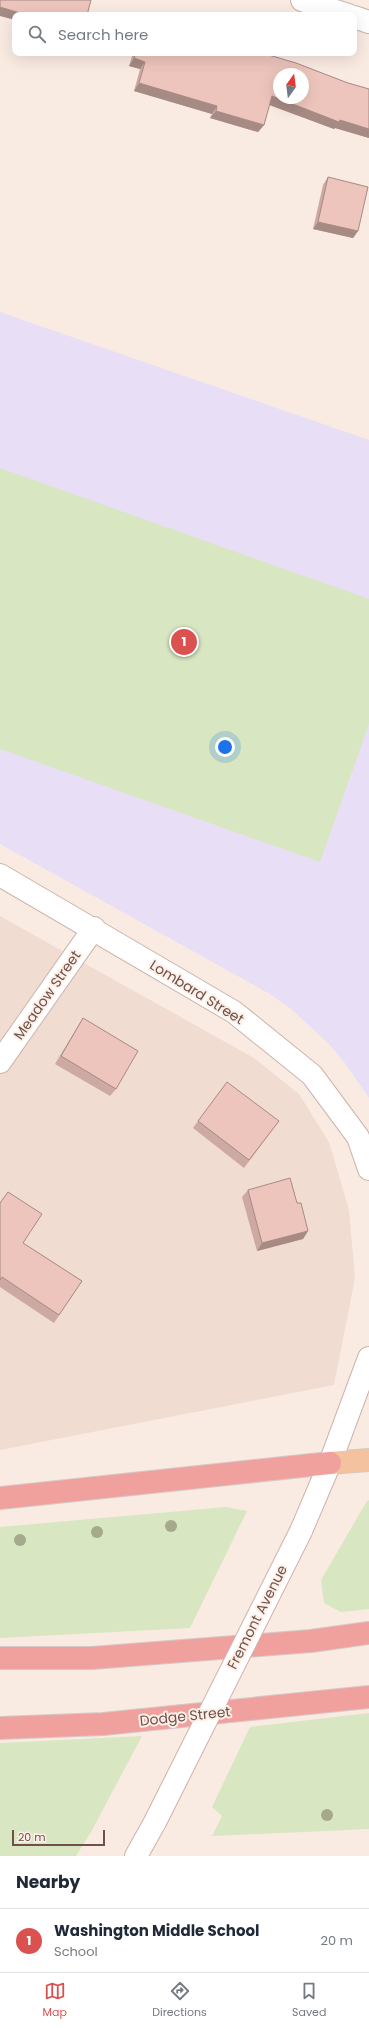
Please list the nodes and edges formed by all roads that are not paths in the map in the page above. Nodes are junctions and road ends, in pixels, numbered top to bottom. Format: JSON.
{"nodes":[{"id":1,"x":302,"y":0,"type":"edge"},
{"id":2,"x":339,"y":12,"type":"edge"},
{"id":3,"x":357,"y":18,"type":"edge"},
{"id":4,"x":369,"y":22,"type":"edge"},
{"id":5,"x":0,"y":875,"type":"edge"},
{"id":6,"x":94,"y":928,"type":"junction"},
{"id":7,"x":0,"y":1062,"type":"edge"},
{"id":8,"x":369,"y":1170,"type":"edge"},
{"id":9,"x":367,"y":1365,"type":"edge"},
{"id":10,"x":369,"y":1460,"type":"edge"},
{"id":11,"x":330,"y":1463,"type":"junction"},
{"id":12,"x":0,"y":1498,"type":"edge"},
{"id":13,"x":369,"y":1633,"type":"edge"},
{"id":14,"x":0,"y":1658,"type":"edge"},
{"id":15,"x":369,"y":1697,"type":"edge"},
{"id":16,"x":0,"y":1728,"type":"edge"},
{"id":17,"x":136,"y":1856,"type":"edge"}],
"edges":[{"from":1,"to":2,"type":"street"},
{"from":3,"to":4,"type":"street"},
{"from":5,"to":6,"type":"street","name":"Lombard Street"},
{"from":6,"to":7,"type":"street","name":"Meadow Street"},
{"from":6,"to":8,"type":"street","name":"Lombard Street"},
{"from":9,"to":11,"type":"street","name":"Fremont Avenue"},
{"from":10,"to":11,"type":"main road"},
{"from":11,"to":12,"type":"highway"},
{"from":11,"to":17,"type":"street","name":"Fremont Avenue","bridge":true},
{"from":13,"to":14,"type":"highway"},
{"from":15,"to":16,"type":"highway","name":"Dodge Street"}]}
